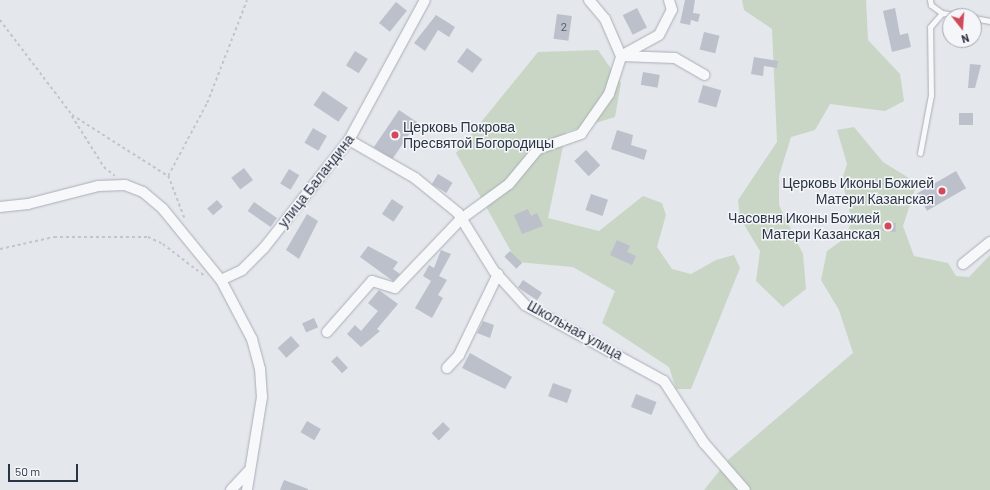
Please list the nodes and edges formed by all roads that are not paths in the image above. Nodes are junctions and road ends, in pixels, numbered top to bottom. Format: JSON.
{"nodes":[{"id":1,"x":425,"y":0,"type":"edge"},
{"id":2,"x":589,"y":0,"type":"edge"},
{"id":3,"x":669,"y":0,"type":"edge"},
{"id":4,"x":930,"y":0,"type":"edge"},
{"id":5,"x":942,"y":13,"type":"joint"},
{"id":6,"x":621,"y":56,"type":"junction"},
{"id":7,"x":704,"y":75,"type":"dead end"},
{"id":8,"x":349,"y":140,"type":"junction"},
{"id":9,"x":920,"y":153,"type":"dead end"},
{"id":10,"x":0,"y":207,"type":"edge"},
{"id":11,"x":461,"y":219,"type":"junction"},
{"id":12,"x":990,"y":242,"type":"edge"},
{"id":13,"x":963,"y":264,"type":"dead end"},
{"id":14,"x":498,"y":274,"type":"junction"},
{"id":15,"x":221,"y":280,"type":"junction"},
{"id":16,"x":327,"y":332,"type":"dead end"},
{"id":17,"x":447,"y":368,"type":"dead end"},
{"id":18,"x":250,"y":470,"type":"junction"},
{"id":19,"x":231,"y":490,"type":"edge"},
{"id":20,"x":247,"y":490,"type":"edge"},
{"id":21,"x":745,"y":490,"type":"edge"}],
"edges":[{"from":1,"to":8,"type":"street","name":"улица Баландина"},
{"from":2,"to":6,"type":"street"},
{"from":3,"to":6,"type":"street"},
{"from":4,"to":5,"type":"lane"},
{"from":5,"to":9,"type":"lane"},
{"from":6,"to":7,"type":"street"},
{"from":6,"to":11,"type":"street"},
{"from":8,"to":11,"type":"street","name":"Школьная улица"},
{"from":8,"to":15,"type":"street","name":"улица Баландина"},
{"from":10,"to":15,"type":"street"},
{"from":11,"to":14,"type":"street","name":"Школьная улица"},
{"from":11,"to":16,"type":"street"},
{"from":12,"to":13,"type":"street"},
{"from":14,"to":17,"type":"street"},
{"from":14,"to":21,"type":"street","name":"Школьная улица"},
{"from":15,"to":18,"type":"street"},
{"from":18,"to":19,"type":"street"},
{"from":18,"to":20,"type":"street"}]}
